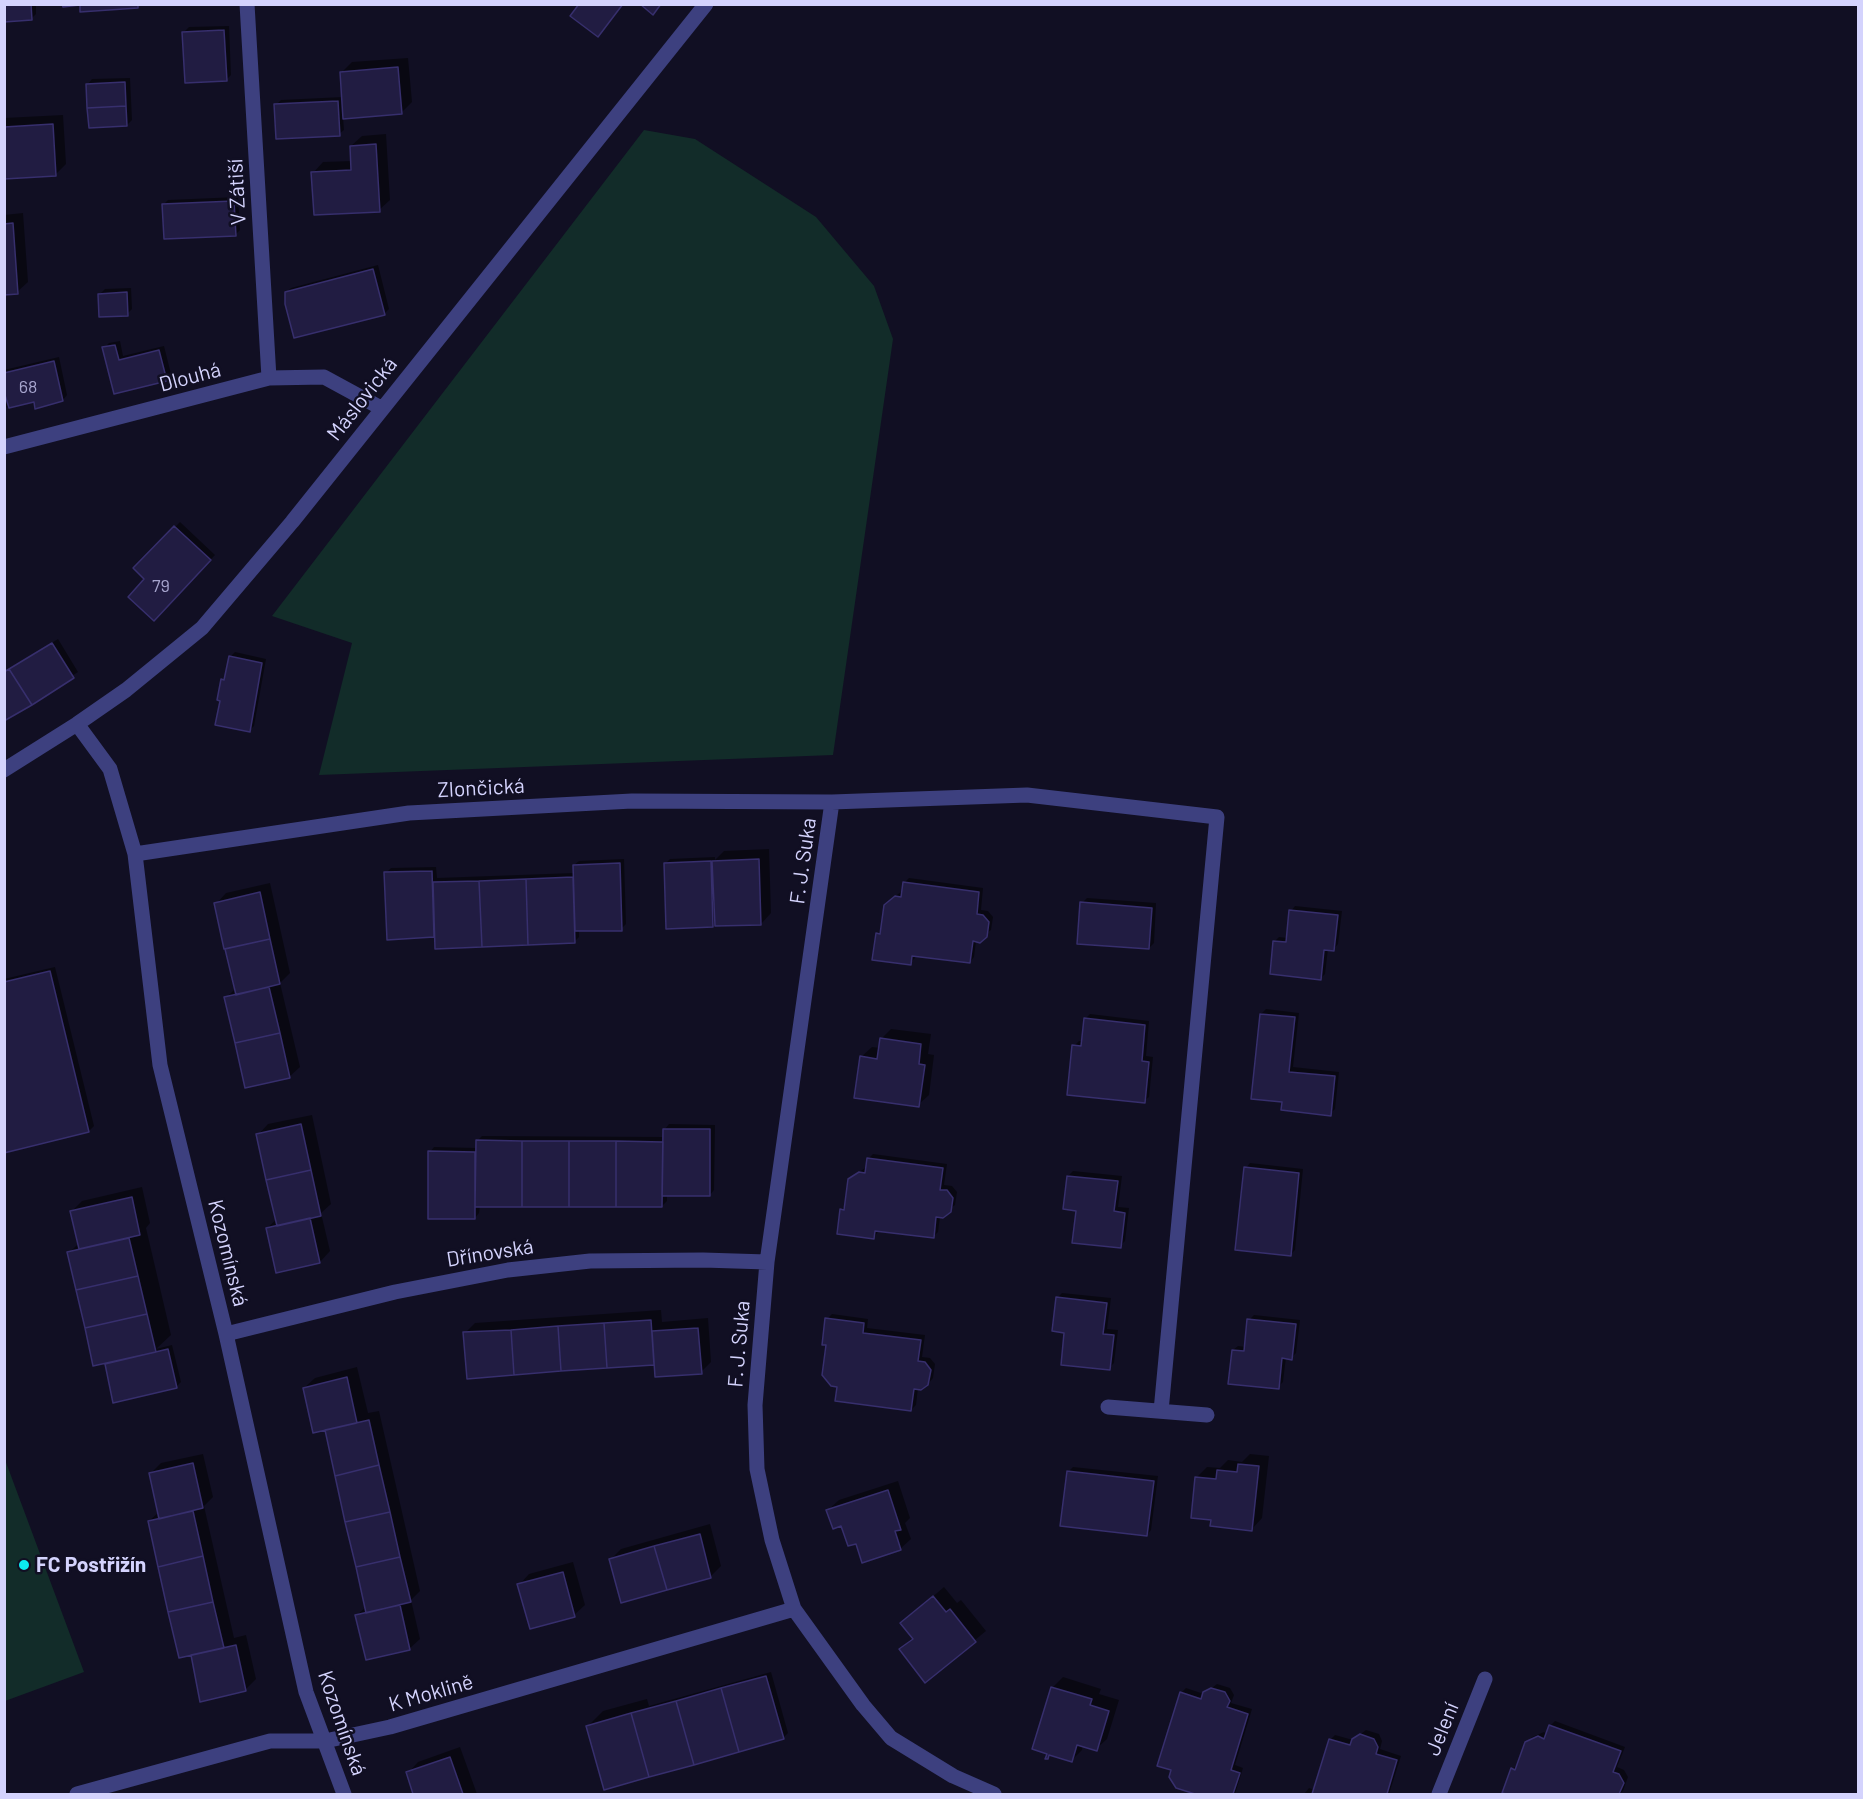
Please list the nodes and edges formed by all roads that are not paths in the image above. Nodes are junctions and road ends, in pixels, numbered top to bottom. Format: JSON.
{"nodes":[{"id":1,"x":247,"y":4,"type":"edge"},
{"id":2,"x":706,"y":4,"type":"edge"},
{"id":3,"x":269,"y":378,"type":"junction"},
{"id":4,"x":381,"y":408,"type":"junction"},
{"id":5,"x":4,"y":447,"type":"edge"},
{"id":6,"x":77,"y":724,"type":"junction"},
{"id":7,"x":4,"y":770,"type":"edge"},
{"id":8,"x":832,"y":802,"type":"junction"},
{"id":9,"x":135,"y":854,"type":"junction"},
{"id":10,"x":767,"y":1262,"type":"junction"},
{"id":11,"x":226,"y":1334,"type":"junction"},
{"id":12,"x":1108,"y":1407,"type":"dead end"},
{"id":13,"x":1161,"y":1411,"type":"junction"},
{"id":14,"x":1207,"y":1415,"type":"dead end"},
{"id":15,"x":794,"y":1609,"type":"junction"},
{"id":16,"x":1485,"y":1679,"type":"dead end"},
{"id":17,"x":325,"y":1741,"type":"junction"},
{"id":18,"x":77,"y":1794,"type":"edge"},
{"id":19,"x":344,"y":1794,"type":"edge"},
{"id":20,"x":994,"y":1794,"type":"edge"},
{"id":21,"x":1439,"y":1794,"type":"edge"}],
"edges":[{"from":1,"to":3,"type":"street","name":"V Zátiší"},
{"from":2,"to":4,"type":"street","name":"Máslovická"},
{"from":3,"to":4,"type":"street","name":"Dlouhá"},
{"from":3,"to":5,"type":"street","name":"Dlouhá"},
{"from":4,"to":6,"type":"street","name":"Máslovická"},
{"from":6,"to":7,"type":"street","name":"Máslovická"},
{"from":6,"to":9,"type":"street","name":"Kozomínská"},
{"from":8,"to":9,"type":"street","name":"Zlončická"},
{"from":8,"to":10,"type":"street","name":"F. J. Suka"},
{"from":8,"to":13,"type":"street","name":"Zlončická"},
{"from":9,"to":11,"type":"street","name":"Kozomínská"},
{"from":10,"to":11,"type":"street","name":"Dřínovská"},
{"from":10,"to":15,"type":"street","name":"F. J. Suka"},
{"from":11,"to":17,"type":"street","name":"Kozomínská"},
{"from":12,"to":13,"type":"street"},
{"from":13,"to":14,"type":"street"},
{"from":15,"to":17,"type":"street","name":"K Moklině"},
{"from":15,"to":20,"type":"street","name":"F. J. Suka"},
{"from":16,"to":21,"type":"street","name":"Jelení"},
{"from":17,"to":18,"type":"street","name":"K Moklině"},
{"from":17,"to":19,"type":"street","name":"Kozomínská"}]}
